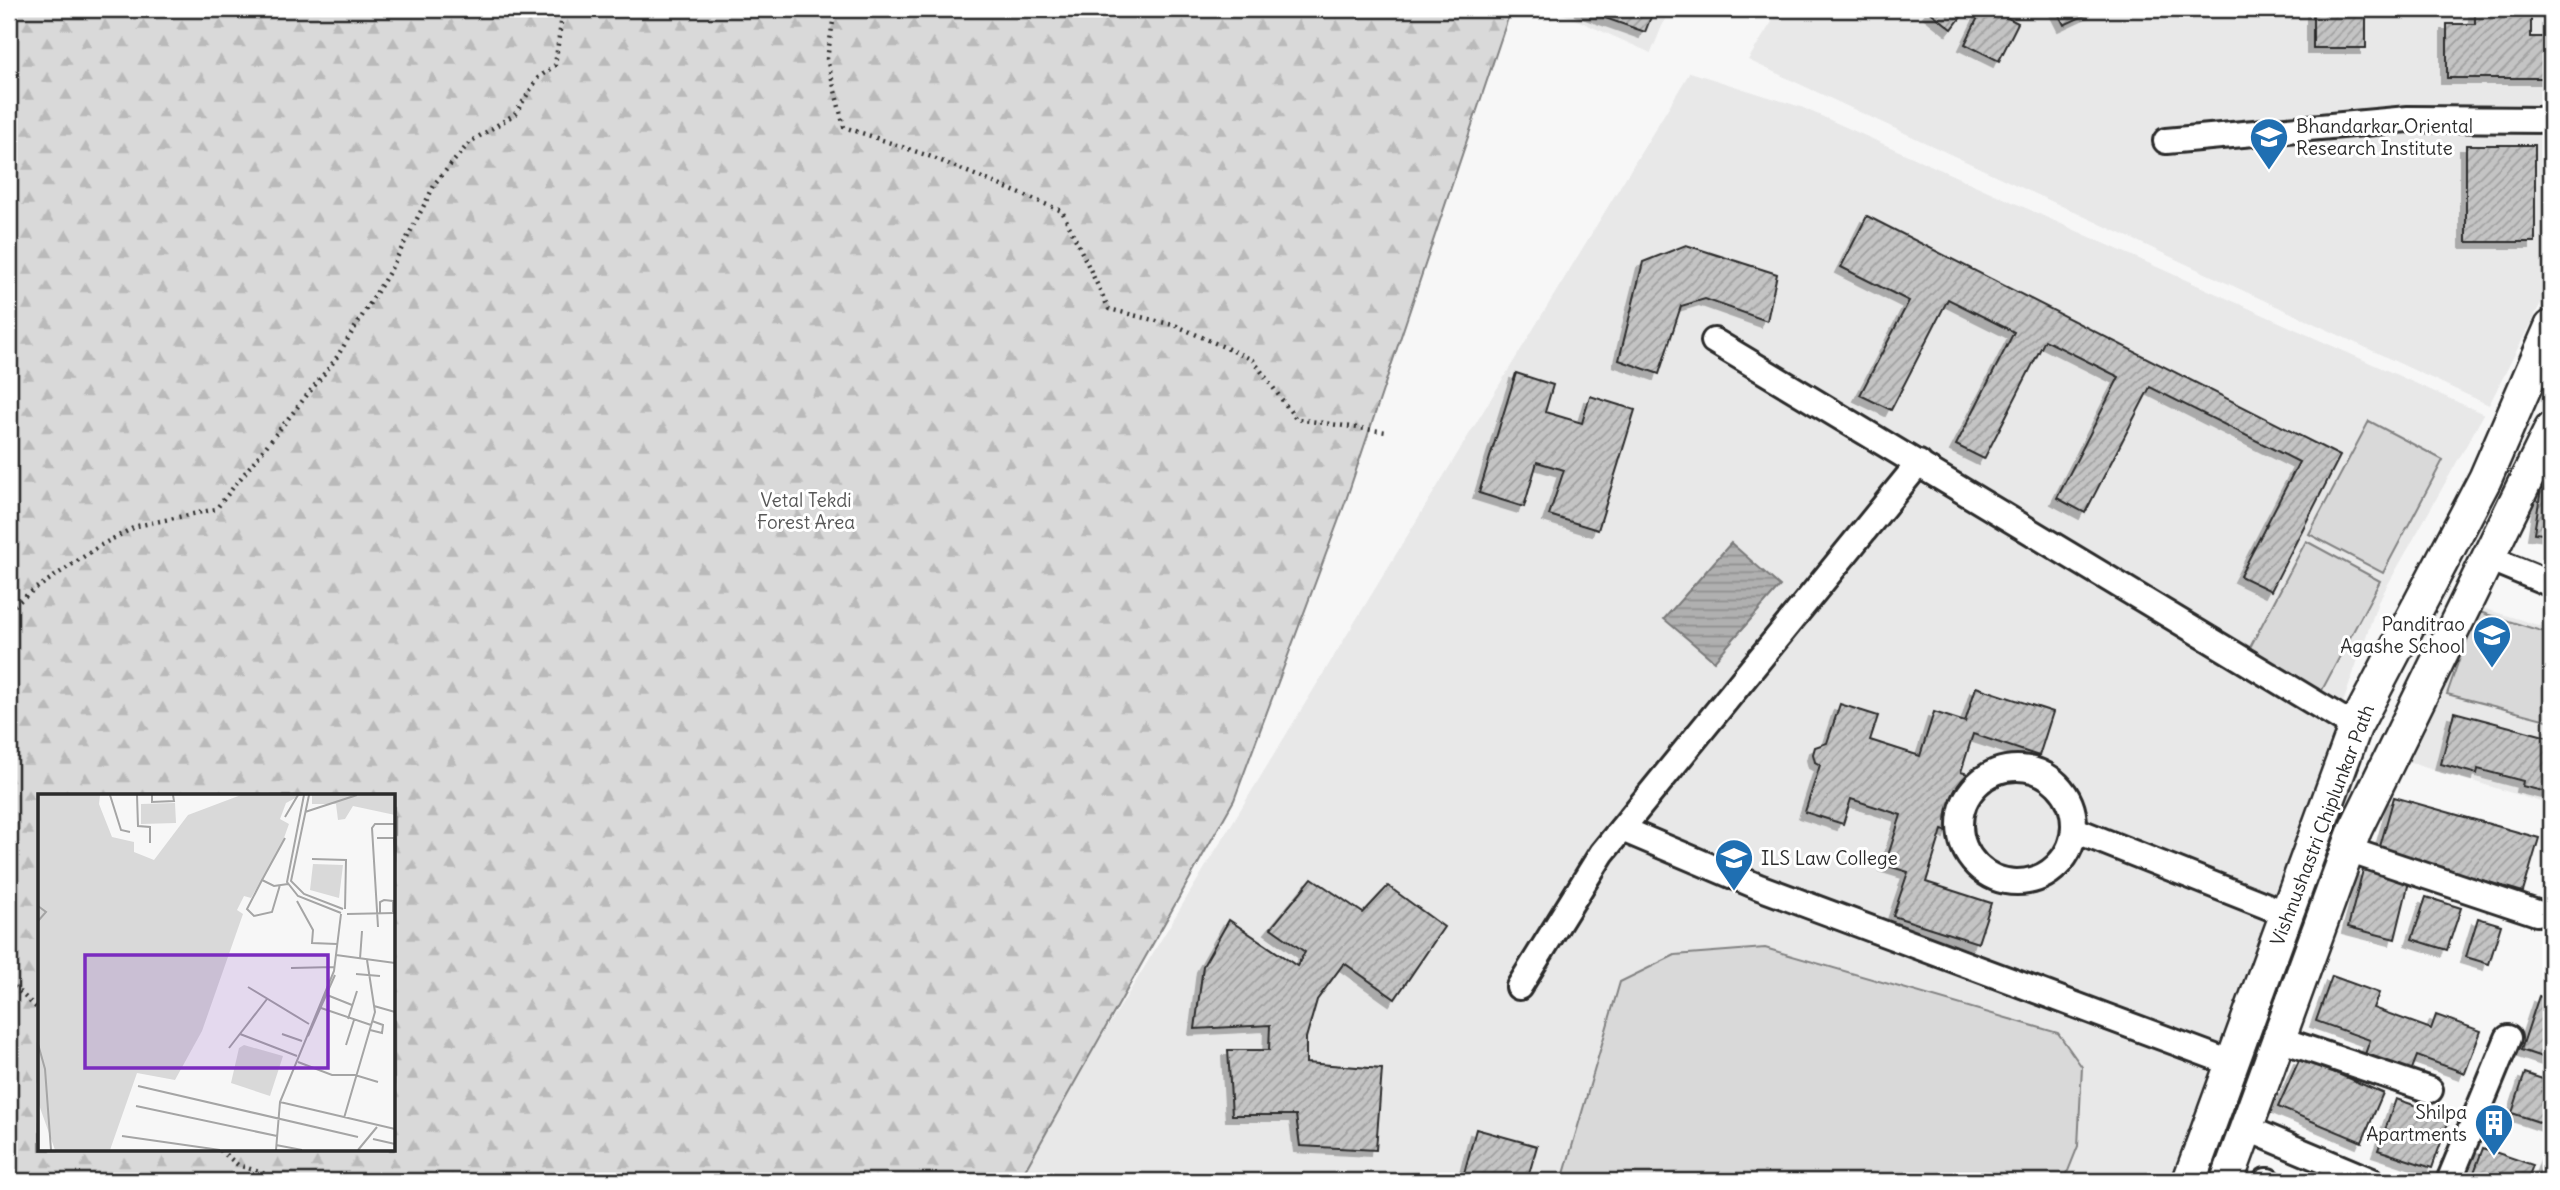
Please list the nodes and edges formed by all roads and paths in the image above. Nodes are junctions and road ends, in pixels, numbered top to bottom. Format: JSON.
{"nodes":[{"id":1,"x":563,"y":9,"type":"edge"},
{"id":2,"x":835,"y":9,"type":"edge"},
{"id":3,"x":2551,"y":120,"type":"edge"},
{"id":4,"x":2166,"y":141,"type":"dead end"},
{"id":5,"x":2551,"y":327,"type":"edge"},
{"id":6,"x":1714,"y":341,"type":"dead end"},
{"id":7,"x":2551,"y":429,"type":"edge"},
{"id":8,"x":1386,"y":432,"type":"dead end"},
{"id":9,"x":1919,"y":463,"type":"junction"},
{"id":10,"x":2488,"y":558,"type":"junction"},
{"id":11,"x":2551,"y":584,"type":"edge"},
{"id":12,"x":9,"y":610,"type":"edge"},
{"id":13,"x":2355,"y":727,"type":"junction"},
{"id":14,"x":1622,"y":829,"type":"junction"},
{"id":15,"x":2075,"y":830,"type":"junction"},
{"id":16,"x":2348,"y":850,"type":"junction"},
{"id":17,"x":2537,"y":913,"type":"dead end"},
{"id":18,"x":2287,"y":914,"type":"junction"},
{"id":19,"x":9,"y":982,"type":"edge"},
{"id":20,"x":1519,"y":987,"type":"dead end"},
{"id":21,"x":38,"y":1009,"type":"edge"},
{"id":22,"x":2508,"y":1038,"type":"dead end"},
{"id":23,"x":2279,"y":1039,"type":"junction"},
{"id":24,"x":2231,"y":1063,"type":"junction"},
{"id":25,"x":2430,"y":1090,"type":"dead end"},
{"id":26,"x":2246,"y":1128,"type":"junction"},
{"id":27,"x":222,"y":1152,"type":"edge"},
{"id":28,"x":287,"y":1181,"type":"edge"},
{"id":29,"x":2189,"y":1181,"type":"edge"},
{"id":30,"x":2227,"y":1181,"type":"edge"},
{"id":31,"x":2372,"y":1181,"type":"edge"},
{"id":32,"x":2449,"y":1181,"type":"edge"}],
"edges":[{"from":1,"to":12,"type":"path"},
{"from":2,"to":8,"type":"path"},
{"from":3,"to":4,"type":"street"},
{"from":5,"to":13,"type":"main road","name":"Vishnushastri Chiplunkar Path"},
{"from":6,"to":9,"type":"street"},
{"from":7,"to":10,"type":"main road","name":"Vishnushastri Chiplunkar Path"},
{"from":9,"to":13,"type":"street"},
{"from":9,"to":14,"type":"street"},
{"from":10,"to":11,"type":"street"},
{"from":10,"to":16,"type":"main road","name":"Vishnushastri Chiplunkar Path"},
{"from":13,"to":18,"type":"main road","name":"Vishnushastri Chiplunkar Path"},
{"from":14,"to":20,"type":"street"},
{"from":14,"to":24,"type":"street"},
{"from":15,"to":15,"type":"street"},
{"from":15,"to":18,"type":"street"},
{"from":16,"to":17,"type":"street"},
{"from":16,"to":23,"type":"main road","name":"Vishnushastri Chiplunkar Path"},
{"from":18,"to":24,"type":"main road","name":"Vishnushastri Chiplunkar Path"},
{"from":19,"to":21,"type":"path"},
{"from":22,"to":32,"type":"street"},
{"from":23,"to":25,"type":"street"},
{"from":23,"to":26,"type":"main road","name":"Vishnushastri Chiplunkar Path"},
{"from":24,"to":29,"type":"main road","name":"Vishnushastri Chiplunkar Path"},
{"from":26,"to":30,"type":"main road","name":"Vishnushastri Chiplunkar Path"},
{"from":26,"to":31,"type":"street"},
{"from":27,"to":28,"type":"path"}]}
